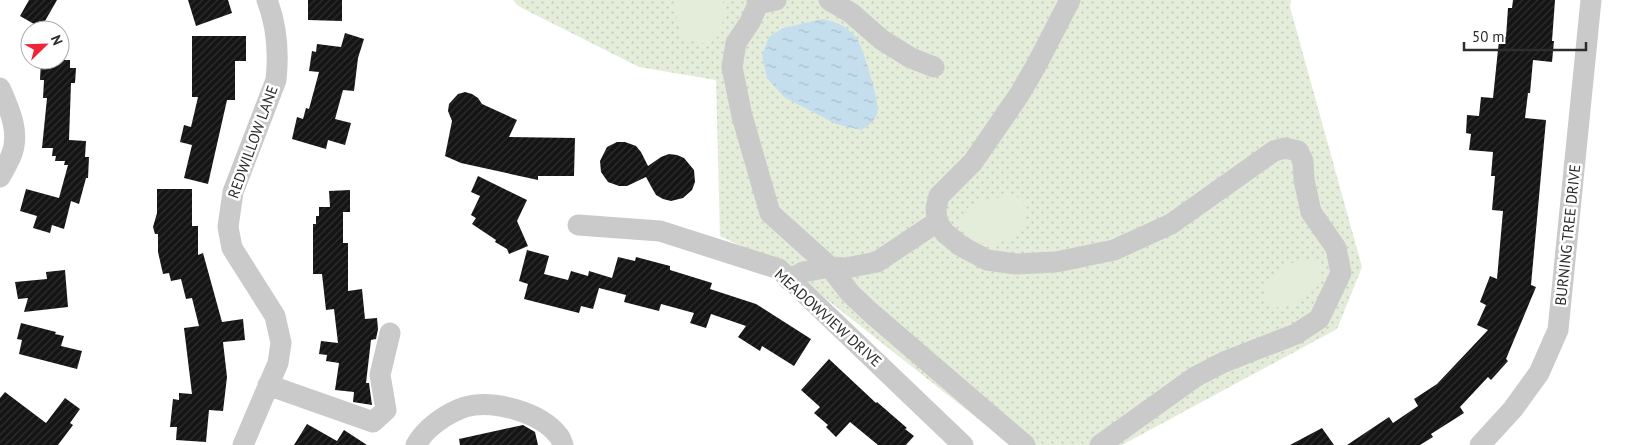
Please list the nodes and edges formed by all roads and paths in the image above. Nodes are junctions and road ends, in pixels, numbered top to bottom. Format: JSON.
{"nodes":[{"id":1,"x":267,"y":0,"type":"edge"},
{"id":2,"x":830,"y":0,"type":"edge"},
{"id":3,"x":1070,"y":0,"type":"edge"},
{"id":4,"x":1591,"y":0,"type":"edge"},
{"id":5,"x":764,"y":1,"type":"edge"},
{"id":6,"x":934,"y":67,"type":"dead end"},
{"id":7,"x":0,"y":88,"type":"edge"},
{"id":8,"x":0,"y":177,"type":"edge"},
{"id":9,"x":937,"y":222,"type":"junction"},
{"id":10,"x":578,"y":225,"type":"dead end"},
{"id":11,"x":830,"y":267,"type":"junction"},
{"id":12,"x":790,"y":280,"type":"junction"},
{"id":13,"x":390,"y":333,"type":"dead end"},
{"id":14,"x":268,"y":385,"type":"junction"},
{"id":15,"x":942,"y":438,"type":"edge"},
{"id":16,"x":243,"y":445,"type":"edge"},
{"id":17,"x":416,"y":445,"type":"edge"},
{"id":18,"x":563,"y":445,"type":"edge"},
{"id":19,"x":963,"y":445,"type":"edge"},
{"id":20,"x":1026,"y":445,"type":"edge"},
{"id":21,"x":1100,"y":445,"type":"edge"},
{"id":22,"x":1480,"y":445,"type":"edge"}],
"edges":[{"from":1,"to":14,"type":"street","name":"REDWILLOW LANE"},
{"from":2,"to":6,"type":"street"},
{"from":3,"to":9,"type":"street"},
{"from":4,"to":22,"type":"street","name":"BURNING TREE DRIVE"},
{"from":5,"to":11,"type":"street"},
{"from":7,"to":8,"type":"street"},
{"from":9,"to":11,"type":"street"},
{"from":9,"to":21,"type":"street"},
{"from":10,"to":12,"type":"street","name":"MEADOWVIEW DRIVE"},
{"from":11,"to":12,"type":"street"},
{"from":11,"to":20,"type":"street"},
{"from":12,"to":15,"type":"street","name":"MEADOWVIEW DRIVE"},
{"from":13,"to":14,"type":"street"},
{"from":14,"to":16,"type":"street","name":"REDWILLOW LANE"},
{"from":15,"to":19,"type":"street","name":"MEADOWVIEW DRIVE"},
{"from":17,"to":18,"type":"street"}]}
